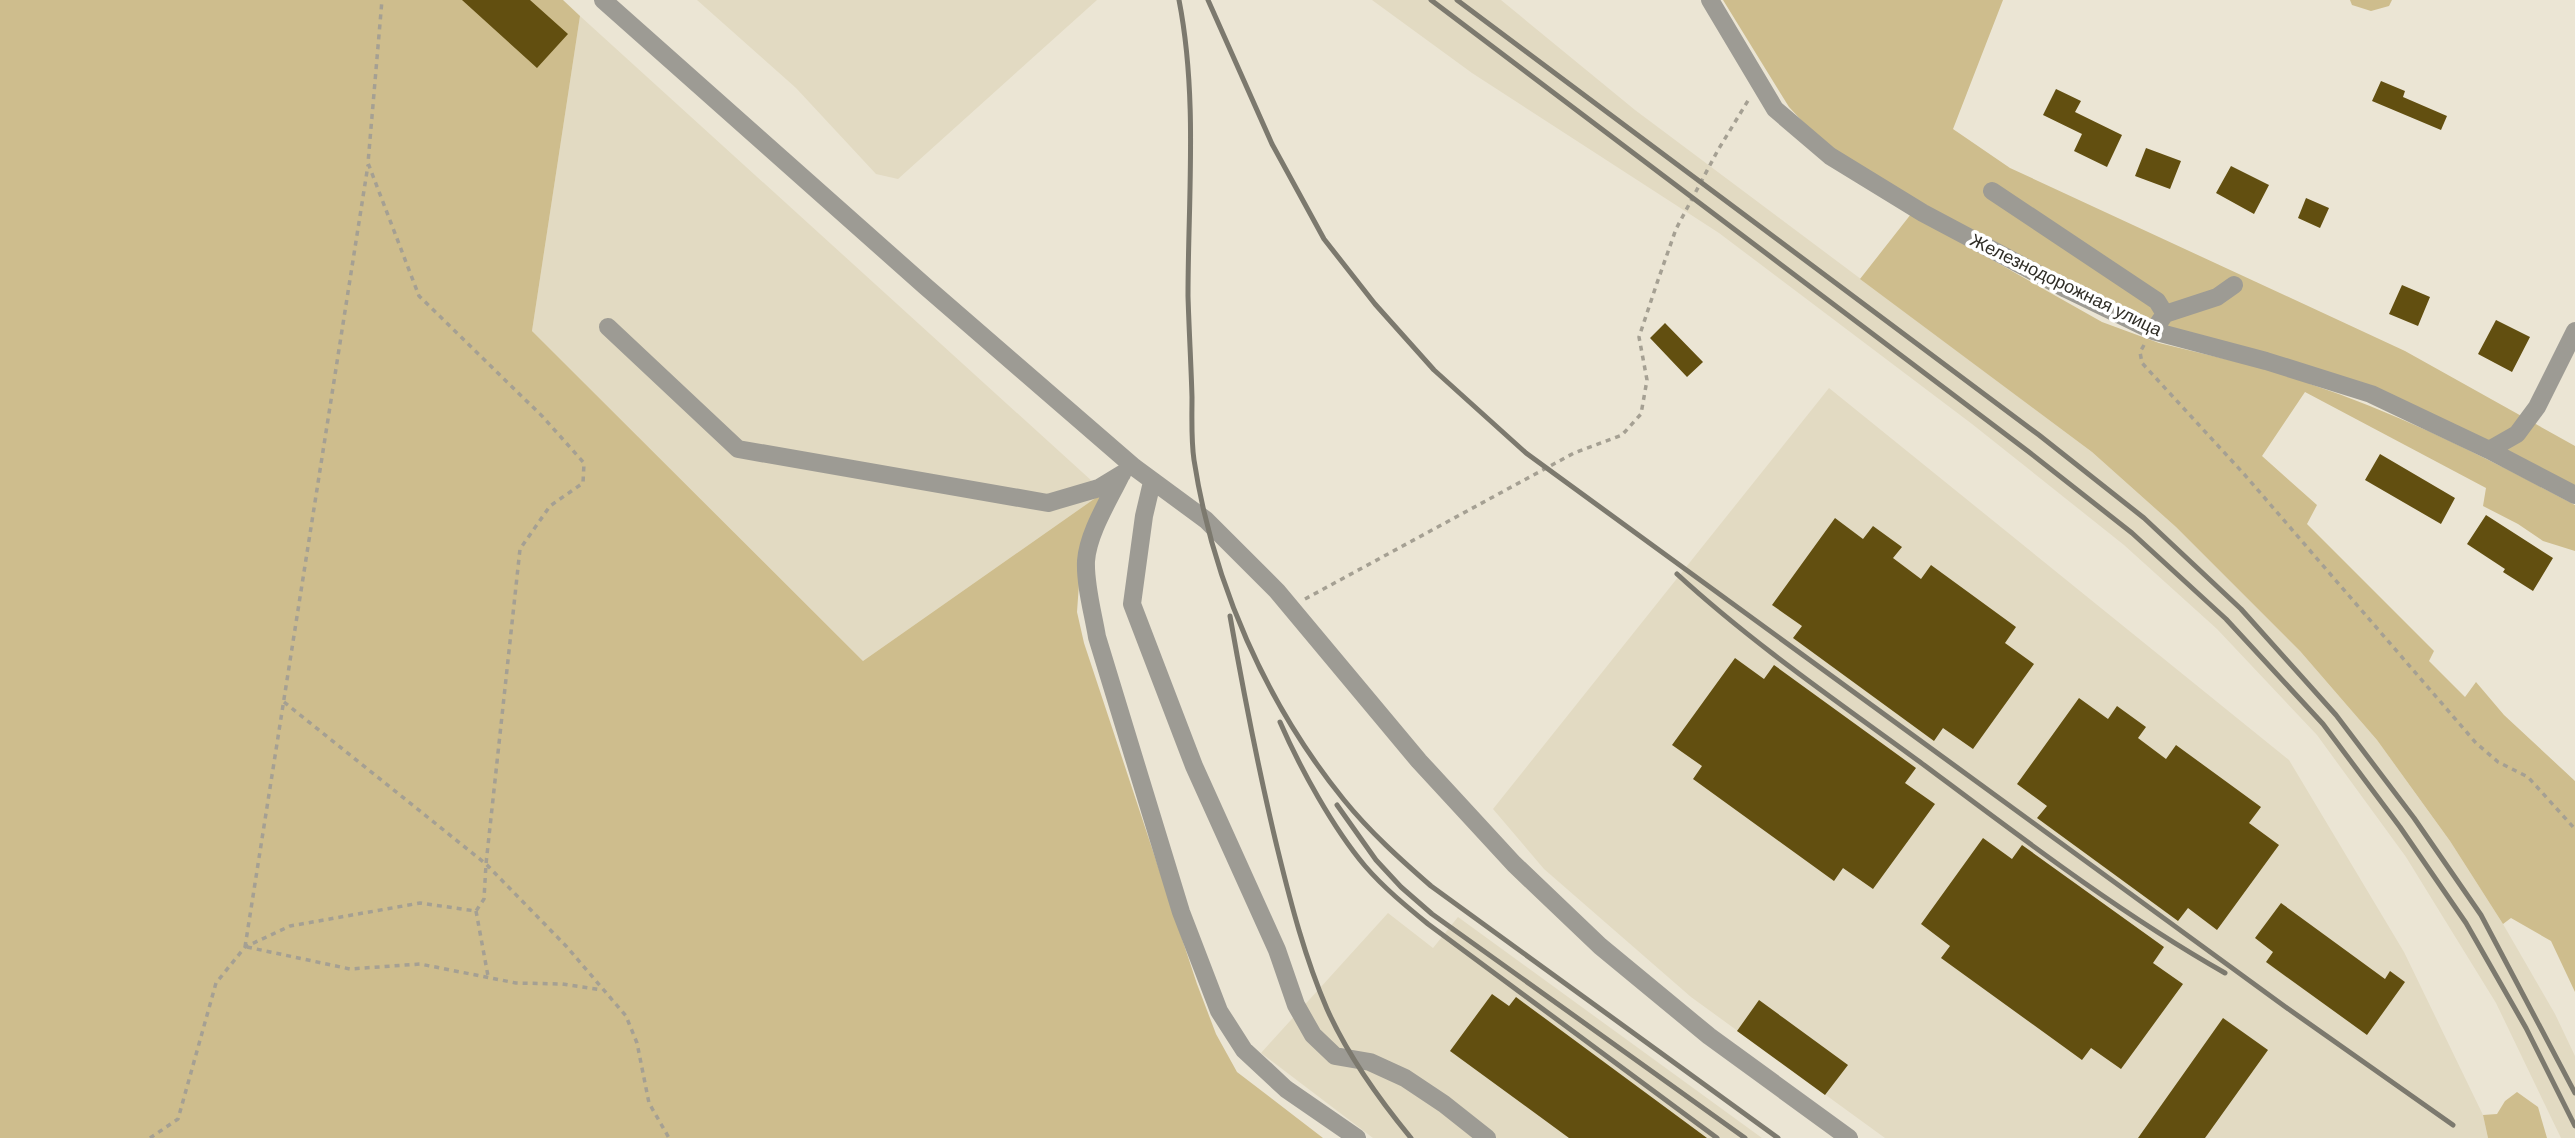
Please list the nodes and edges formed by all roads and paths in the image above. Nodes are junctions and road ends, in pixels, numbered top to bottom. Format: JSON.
{"nodes":[{"id":1,"x":382,"y":0,"type":"edge"},
{"id":2,"x":603,"y":0,"type":"edge"},
{"id":3,"x":1710,"y":0,"type":"edge"},
{"id":4,"x":1759,"y":82,"type":"junction"},
{"id":5,"x":368,"y":163,"type":"junction"},
{"id":6,"x":1992,"y":191,"type":"dead end"},
{"id":7,"x":2234,"y":285,"type":"dead end"},
{"id":8,"x":2165,"y":314,"type":"junction"},
{"id":9,"x":608,"y":327,"type":"dead end"},
{"id":10,"x":2153,"y":331,"type":"junction"},
{"id":11,"x":2575,"y":331,"type":"edge"},
{"id":12,"x":2489,"y":450,"type":"junction"},
{"id":13,"x":1127,"y":471,"type":"junction"},
{"id":14,"x":1152,"y":482,"type":"junction"},
{"id":15,"x":2575,"y":495,"type":"edge"},
{"id":16,"x":1290,"y":606,"type":"junction"},
{"id":17,"x":284,"y":701,"type":"junction"},
{"id":18,"x":2575,"y":829,"type":"edge"},
{"id":19,"x":486,"y":864,"type":"junction"},
{"id":20,"x":476,"y":911,"type":"junction"},
{"id":21,"x":246,"y":947,"type":"junction"},
{"id":22,"x":488,"y":976,"type":"junction"},
{"id":23,"x":604,"y":990,"type":"junction"},
{"id":24,"x":150,"y":1138,"type":"edge"},
{"id":25,"x":669,"y":1138,"type":"edge"},
{"id":26,"x":1357,"y":1138,"type":"edge"},
{"id":27,"x":1488,"y":1138,"type":"edge"},
{"id":28,"x":1849,"y":1138,"type":"edge"}],
"edges":[{"from":1,"to":5,"type":"path"},
{"from":2,"to":13,"type":"street"},
{"from":3,"to":4,"type":"street","name":"Железнодорожная улица"},
{"from":4,"to":10,"type":"street","name":"Железнодорожная улица"},
{"from":4,"to":16,"type":"path"},
{"from":5,"to":17,"type":"path"},
{"from":5,"to":19,"type":"path"},
{"from":6,"to":8,"type":"street"},
{"from":7,"to":8,"type":"street"},
{"from":8,"to":10,"type":"street"},
{"from":9,"to":13,"type":"street"},
{"from":10,"to":12,"type":"street","name":"Железнодорожная улица"},
{"from":10,"to":18,"type":"path"},
{"from":11,"to":12,"type":"street"},
{"from":12,"to":15,"type":"street","name":"Железнодорожная улица"},
{"from":13,"to":14,"type":"street"},
{"from":13,"to":26,"type":"street"},
{"from":14,"to":16,"type":"street"},
{"from":14,"to":27,"type":"street"},
{"from":16,"to":28,"type":"street"},
{"from":17,"to":19,"type":"path"},
{"from":17,"to":21,"type":"path"},
{"from":19,"to":20,"type":"path"},
{"from":19,"to":23,"type":"path"},
{"from":20,"to":21,"type":"path"},
{"from":20,"to":22,"type":"path"},
{"from":21,"to":22,"type":"path"},
{"from":21,"to":24,"type":"path"},
{"from":22,"to":23,"type":"path"},
{"from":23,"to":25,"type":"path"}]}
